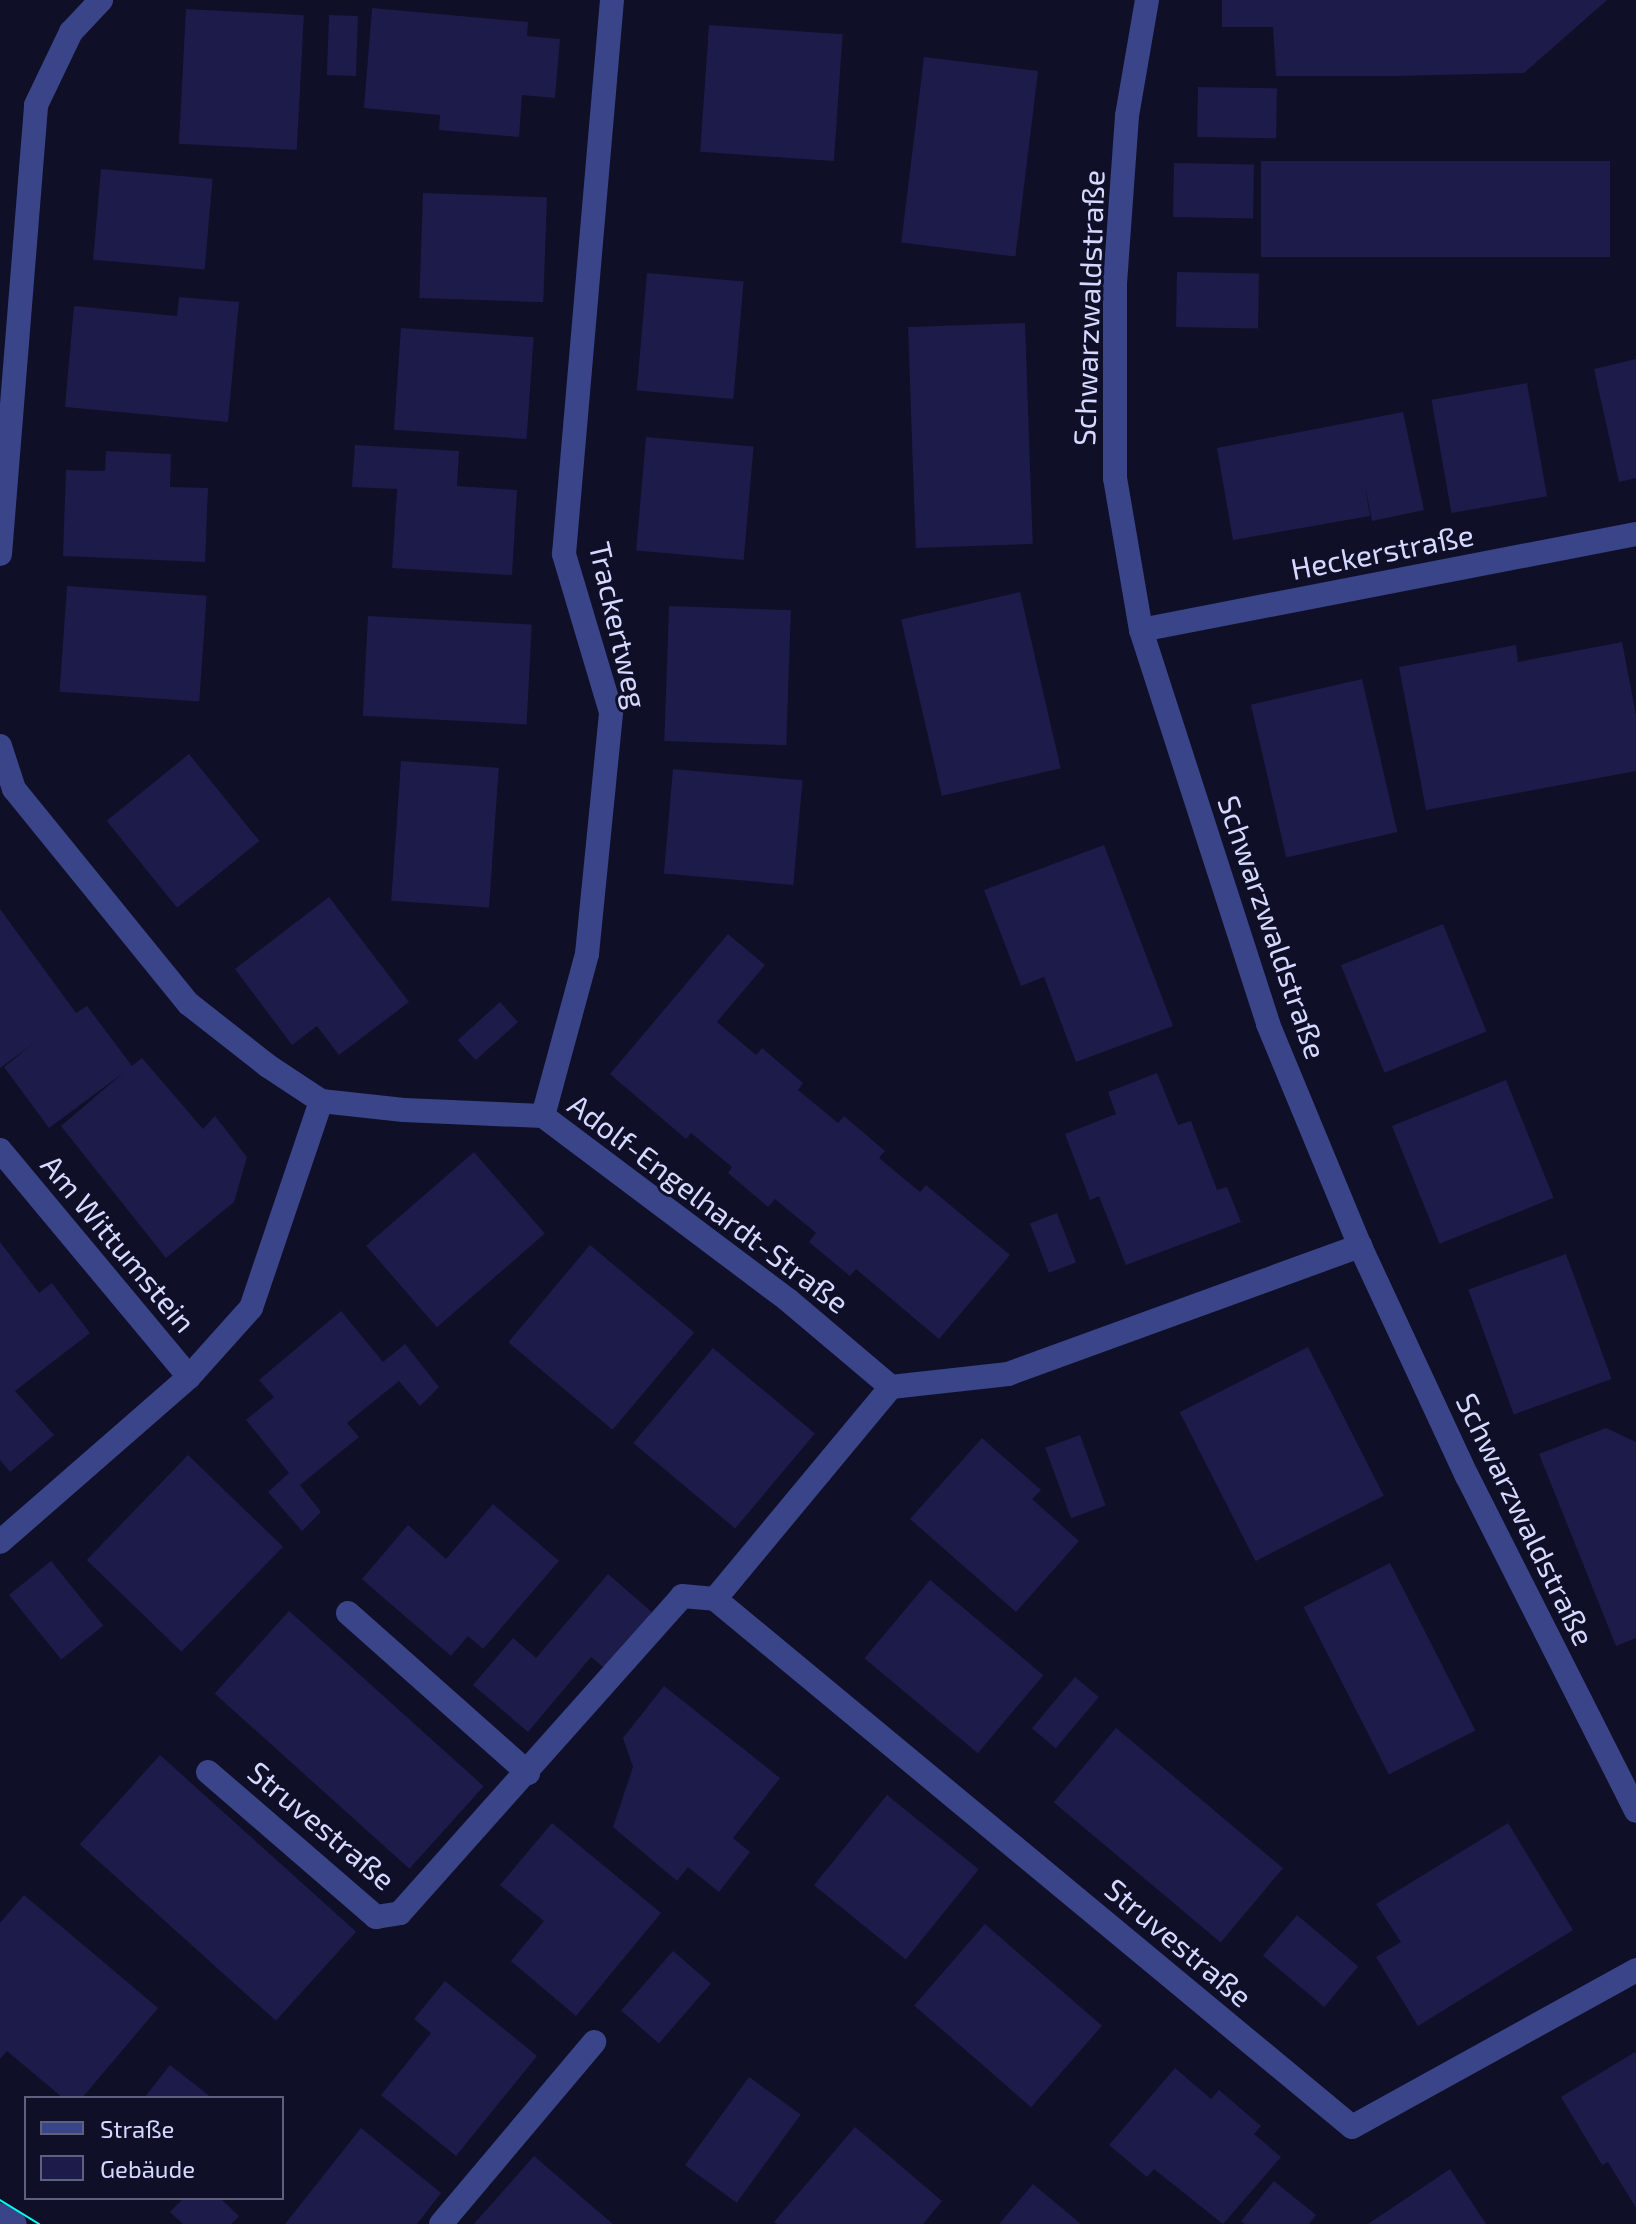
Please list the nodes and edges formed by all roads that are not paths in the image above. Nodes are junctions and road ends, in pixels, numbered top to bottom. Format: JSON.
{"nodes":[{"id":1,"x":101,"y":0,"type":"edge"},
{"id":2,"x":612,"y":0,"type":"edge"},
{"id":3,"x":1138,"y":0,"type":"edge"},
{"id":4,"x":1146,"y":0,"type":"edge"},
{"id":5,"x":1636,"y":534,"type":"edge"},
{"id":6,"x":0,"y":554,"type":"edge"},
{"id":7,"x":1141,"y":630,"type":"junction"},
{"id":8,"x":0,"y":746,"type":"edge"},
{"id":9,"x":321,"y":1101,"type":"junction"},
{"id":10,"x":543,"y":1116,"type":"junction"},
{"id":11,"x":0,"y":1150,"type":"edge"},
{"id":12,"x":1360,"y":1246,"type":"junction"},
{"id":13,"x":189,"y":1377,"type":"junction"},
{"id":14,"x":891,"y":1387,"type":"junction"},
{"id":15,"x":0,"y":1542,"type":"edge"},
{"id":16,"x":715,"y":1599,"type":"junction"},
{"id":17,"x":348,"y":1613,"type":"dead end"},
{"id":18,"x":208,"y":1772,"type":"dead end"},
{"id":19,"x":528,"y":1773,"type":"junction"},
{"id":20,"x":1636,"y":1811,"type":"edge"},
{"id":21,"x":1636,"y":1970,"type":"edge"},
{"id":22,"x":594,"y":2042,"type":"dead end"},
{"id":23,"x":0,"y":2215,"type":"edge"},
{"id":24,"x":15,"y":2224,"type":"edge"},
{"id":25,"x":441,"y":2224,"type":"edge"}],
"edges":[{"from":1,"to":6,"type":"street"},
{"from":2,"to":10,"type":"street","name":"Trackertweg"},
{"from":3,"to":4,"type":"street"},
{"from":4,"to":7,"type":"street","name":"Schwarzwaldstraße"},
{"from":5,"to":7,"type":"street","name":"Heckerstraße"},
{"from":7,"to":12,"type":"street","name":"Schwarzwaldstraße"},
{"from":8,"to":9,"type":"street","name":"Adolf-Engelhardt-Straße"},
{"from":9,"to":10,"type":"street","name":"Adolf-Engelhardt-Straße"},
{"from":9,"to":13,"type":"street","name":"Am Wittumstein"},
{"from":10,"to":14,"type":"street","name":"Adolf-Engelhardt-Straße"},
{"from":11,"to":13,"type":"street","name":"Am Wittumstein"},
{"from":12,"to":14,"type":"street"},
{"from":12,"to":20,"type":"street","name":"Schwarzwaldstraße"},
{"from":13,"to":15,"type":"street","name":"Am Wittumstein"},
{"from":14,"to":16,"type":"street"},
{"from":16,"to":19,"type":"street","name":"Struvestraße"},
{"from":16,"to":21,"type":"street","name":"Struvestraße"},
{"from":17,"to":19,"type":"street"},
{"from":18,"to":19,"type":"street","name":"Struvestraße"},
{"from":22,"to":25,"type":"street"},
{"from":23,"to":24,"type":"street"}]}
